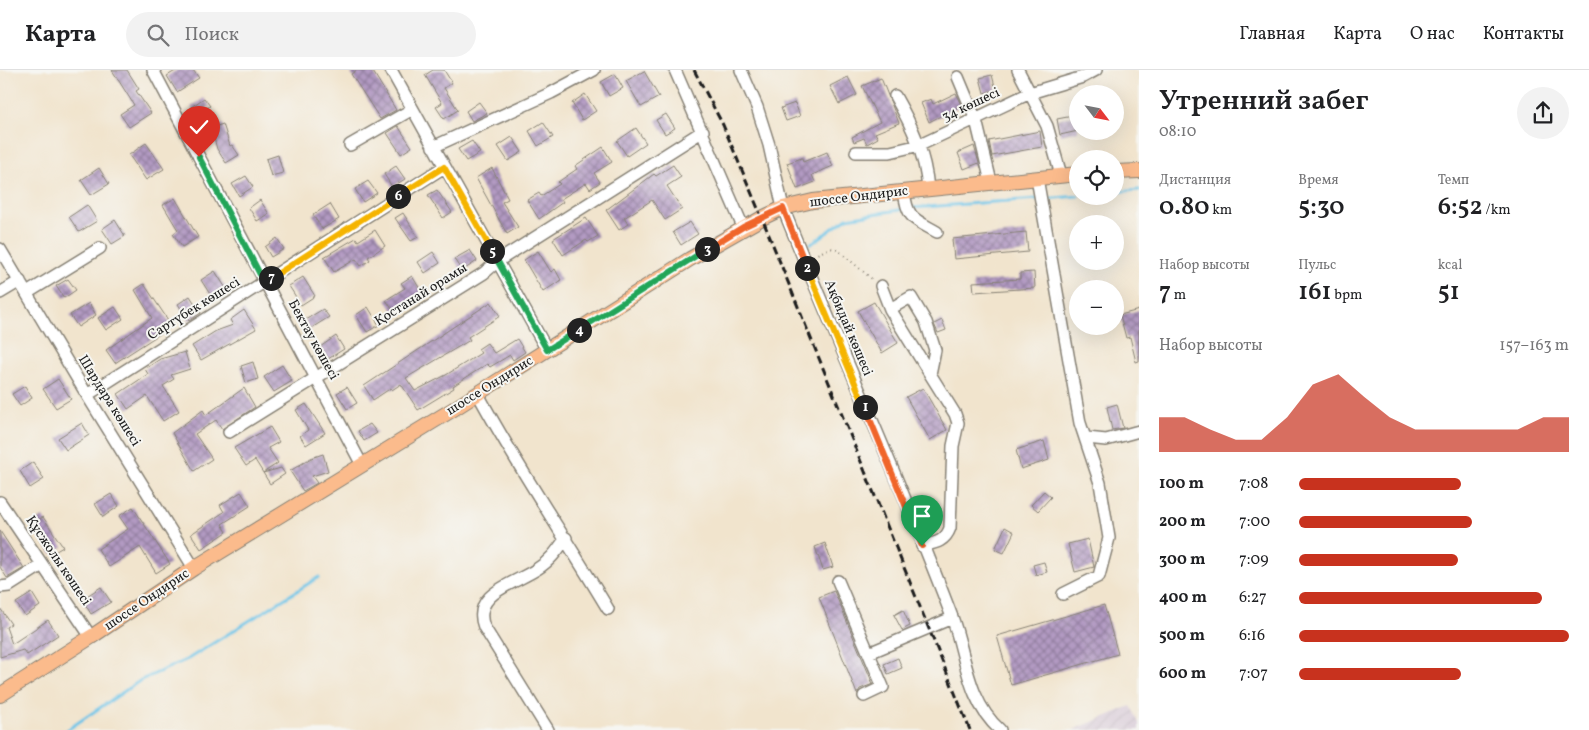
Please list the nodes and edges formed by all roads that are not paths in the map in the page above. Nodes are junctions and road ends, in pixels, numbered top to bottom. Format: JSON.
{"nodes":[{"id":1,"x":153,"y":70,"type":"edge"},
{"id":2,"x":391,"y":70,"type":"edge"},
{"id":3,"x":594,"y":70,"type":"edge"},
{"id":4,"x":675,"y":70,"type":"edge"},
{"id":5,"x":741,"y":70,"type":"edge"},
{"id":6,"x":1018,"y":70,"type":"edge"},
{"id":7,"x":1096,"y":70,"type":"edge"},
{"id":8,"x":958,"y":77,"type":"dead end"},
{"id":9,"x":1030,"y":93,"type":"junction"},
{"id":10,"x":895,"y":96,"type":"dead end"},
{"id":11,"x":411,"y":110,"type":"junction"},
{"id":12,"x":976,"y":120,"type":"junction"},
{"id":13,"x":702,"y":132,"type":"junction"},
{"id":14,"x":350,"y":145,"type":"dead end"},
{"id":15,"x":920,"y":145,"type":"junction"},
{"id":16,"x":433,"y":147,"type":"junction"},
{"id":17,"x":856,"y":152,"type":"dead end"},
{"id":18,"x":444,"y":167,"type":"junction"},
{"id":19,"x":1139,"y":171,"type":"edge"},
{"id":20,"x":1124,"y":172,"type":"edge"},
{"id":21,"x":1061,"y":175,"type":"junction"},
{"id":22,"x":1069,"y":175,"type":"edge"},
{"id":23,"x":1037,"y":178,"type":"junction"},
{"id":24,"x":991,"y":182,"type":"junction"},
{"id":25,"x":928,"y":189,"type":"junction"},
{"id":26,"x":904,"y":191,"type":"junction"},
{"id":27,"x":783,"y":208,"type":"junction"},
{"id":28,"x":743,"y":227,"type":"junction"},
{"id":29,"x":937,"y":232,"type":"dead end"},
{"id":30,"x":100,"y":248,"type":"dead end"},
{"id":31,"x":0,"y":249,"type":"edge"},
{"id":32,"x":498,"y":261,"type":"junction"},
{"id":33,"x":20,"y":281,"type":"junction"},
{"id":34,"x":264,"y":282,"type":"junction"},
{"id":35,"x":881,"y":286,"type":"road end"},
{"id":36,"x":27,"y":293,"type":"junction"},
{"id":37,"x":0,"y":294,"type":"edge"},
{"id":38,"x":890,"y":309,"type":"junction"},
{"id":39,"x":547,"y":350,"type":"junction"},
{"id":40,"x":930,"y":374,"type":"junction"},
{"id":41,"x":317,"y":379,"type":"junction"},
{"id":42,"x":478,"y":394,"type":"junction"},
{"id":43,"x":87,"y":395,"type":"junction"},
{"id":44,"x":1139,"y":431,"type":"edge"},
{"id":45,"x":229,"y":432,"type":"dead end"},
{"id":46,"x":1087,"y":438,"type":"junction"},
{"id":47,"x":362,"y":465,"type":"junction"},
{"id":48,"x":0,"y":502,"type":"edge"},
{"id":49,"x":566,"y":538,"type":"junction"},
{"id":50,"x":922,"y":546,"type":"junction"},
{"id":51,"x":42,"y":565,"type":"junction"},
{"id":52,"x":194,"y":568,"type":"junction"},
{"id":53,"x":838,"y":581,"type":"dead end"},
{"id":54,"x":0,"y":587,"type":"edge"},
{"id":55,"x":1063,"y":594,"type":"dead end"},
{"id":56,"x":608,"y":610,"type":"dead end"},
{"id":57,"x":952,"y":618,"type":"junction"},
{"id":58,"x":92,"y":637,"type":"junction"},
{"id":59,"x":870,"y":653,"type":"junction"},
{"id":60,"x":0,"y":694,"type":"edge"},
{"id":61,"x":864,"y":696,"type":"dead end"},
{"id":62,"x":997,"y":729,"type":"edge"},
{"id":63,"x":548,"y":730,"type":"edge"}],
"edges":[{"from":1,"to":34,"type":"street","name":"Бектау көшесі"},
{"from":2,"to":11,"type":"street"},
{"from":3,"to":16,"type":"street"},
{"from":4,"to":13,"type":"street"},
{"from":5,"to":27,"type":"street","name":"Ақбидай көшесі"},
{"from":6,"to":9,"type":"street"},
{"from":7,"to":9,"type":"street","name":"34 көшесі"},
{"from":8,"to":12,"type":"street"},
{"from":9,"to":12,"type":"street","name":"34 көшесі"},
{"from":9,"to":21,"type":"street"},
{"from":10,"to":15,"type":"street"},
{"from":11,"to":14,"type":"street"},
{"from":11,"to":16,"type":"street"},
{"from":12,"to":15,"type":"street","name":"34 көшесі"},
{"from":12,"to":24,"type":"street"},
{"from":13,"to":28,"type":"street"},
{"from":13,"to":32,"type":"street","name":"Қостанай орамы"},
{"from":15,"to":17,"type":"street","name":"34 көшесі"},
{"from":15,"to":25,"type":"street"},
{"from":16,"to":18,"type":"street"},
{"from":18,"to":32,"type":"street"},
{"from":18,"to":34,"type":"street","name":"Сартүбек көшесі"},
{"from":19,"to":20,"type":"main road"},
{"from":21,"to":22,"type":"main road","name":"шоссе Ондирис"},
{"from":21,"to":23,"type":"main road","name":"шоссе Ондирис"},
{"from":23,"to":24,"type":"main road","name":"шоссе Ондирис"},
{"from":23,"to":46,"type":"street"},
{"from":24,"to":25,"type":"main road","name":"шоссе Ондирис"},
{"from":25,"to":26,"type":"main road","name":"шоссе Ондирис"},
{"from":26,"to":27,"type":"main road","name":"шоссе Ондирис"},
{"from":26,"to":29,"type":"street"},
{"from":27,"to":28,"type":"main road","name":"шоссе Ондирис"},
{"from":27,"to":50,"type":"street","name":"Ақбидай көшесі"},
{"from":28,"to":39,"type":"main road","name":"шоссе Ондирис"},
{"from":30,"to":36,"type":"street"},
{"from":31,"to":33,"type":"street","name":"Шардара көшесі"},
{"from":32,"to":39,"type":"street"},
{"from":32,"to":41,"type":"street","name":"Қостанай орамы"},
{"from":33,"to":36,"type":"street","name":"Шардара көшесі"},
{"from":33,"to":37,"type":"street"},
{"from":34,"to":41,"type":"street","name":"Бектау көшесі"},
{"from":34,"to":43,"type":"street","name":"Сартүбек көшесі"},
{"from":35,"to":38,"type":"street"},
{"from":36,"to":43,"type":"street","name":"Шардара көшесі"},
{"from":38,"to":40,"type":"street"},
{"from":38,"to":40,"type":"street"},
{"from":39,"to":42,"type":"main road","name":"шоссе Ондирис"},
{"from":40,"to":50,"type":"street"},
{"from":41,"to":45,"type":"street","name":"Қостанай орамы"},
{"from":41,"to":47,"type":"street","name":"Бектау көшесі"},
{"from":42,"to":47,"type":"main road","name":"шоссе Ондирис"},
{"from":42,"to":49,"type":"street"},
{"from":43,"to":52,"type":"street","name":"Шардара көшесі"},
{"from":44,"to":46,"type":"street"},
{"from":46,"to":55,"type":"street"},
{"from":47,"to":52,"type":"main road","name":"шоссе Ондирис"},
{"from":48,"to":51,"type":"street","name":"Құсжолы көшесі"},
{"from":49,"to":56,"type":"street"},
{"from":49,"to":63,"type":"street"},
{"from":50,"to":57,"type":"street","name":"Ақбидай көшесі"},
{"from":51,"to":54,"type":"street"},
{"from":51,"to":58,"type":"street","name":"Құсжолы көшесі"},
{"from":52,"to":58,"type":"main road","name":"шоссе Ондирис"},
{"from":53,"to":59,"type":"street"},
{"from":57,"to":59,"type":"street"},
{"from":57,"to":62,"type":"street","name":"Ақбидай көшесі"},
{"from":58,"to":60,"type":"main road","name":"шоссе Ондирис"},
{"from":59,"to":61,"type":"street"}]}
